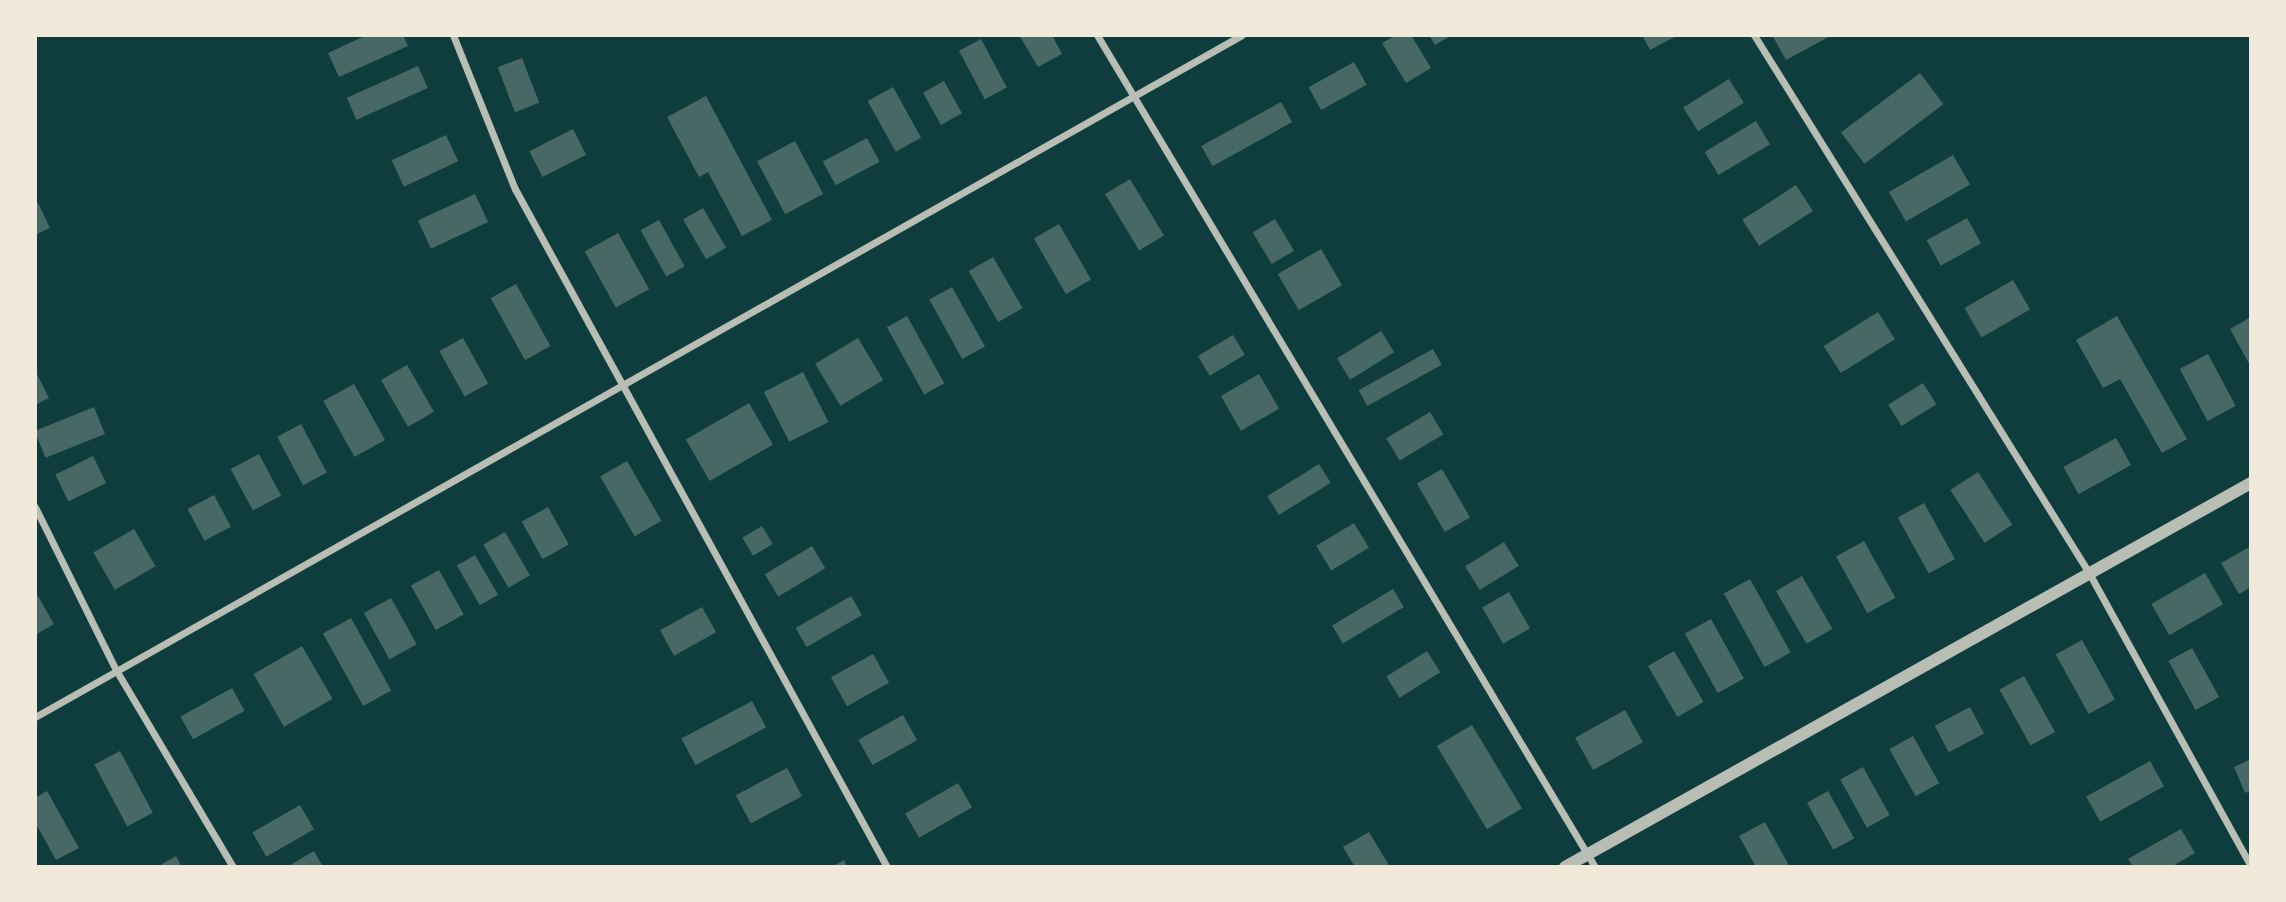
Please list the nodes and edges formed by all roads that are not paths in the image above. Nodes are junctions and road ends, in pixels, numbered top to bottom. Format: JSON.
{"nodes":[{"id":1,"x":453,"y":35,"type":"edge"},
{"id":2,"x":1097,"y":35,"type":"edge"},
{"id":3,"x":1242,"y":35,"type":"edge"},
{"id":4,"x":1755,"y":35,"type":"edge"},
{"id":5,"x":1133,"y":98,"type":"junction"},
{"id":6,"x":620,"y":385,"type":"junction"},
{"id":7,"x":2251,"y":483,"type":"edge"},
{"id":8,"x":35,"y":507,"type":"edge"},
{"id":9,"x":2090,"y":573,"type":"junction"},
{"id":10,"x":116,"y":670,"type":"junction"},
{"id":11,"x":35,"y":717,"type":"edge"},
{"id":12,"x":1588,"y":854,"type":"junction"},
{"id":13,"x":233,"y":867,"type":"edge"},
{"id":14,"x":887,"y":867,"type":"edge"},
{"id":15,"x":1565,"y":867,"type":"edge"},
{"id":16,"x":1595,"y":867,"type":"edge"},
{"id":17,"x":2251,"y":867,"type":"edge"}],
"edges":[{"from":1,"to":6,"type":"street"},
{"from":2,"to":5,"type":"street"},
{"from":3,"to":5,"type":"street"},
{"from":4,"to":9,"type":"street"},
{"from":5,"to":6,"type":"street"},
{"from":5,"to":12,"type":"street"},
{"from":6,"to":10,"type":"street"},
{"from":6,"to":14,"type":"street"},
{"from":7,"to":9,"type":"street"},
{"from":8,"to":10,"type":"street"},
{"from":9,"to":12,"type":"street"},
{"from":9,"to":17,"type":"street"},
{"from":10,"to":11,"type":"street"},
{"from":10,"to":13,"type":"street"},
{"from":12,"to":15,"type":"street"},
{"from":12,"to":16,"type":"street"}]}
